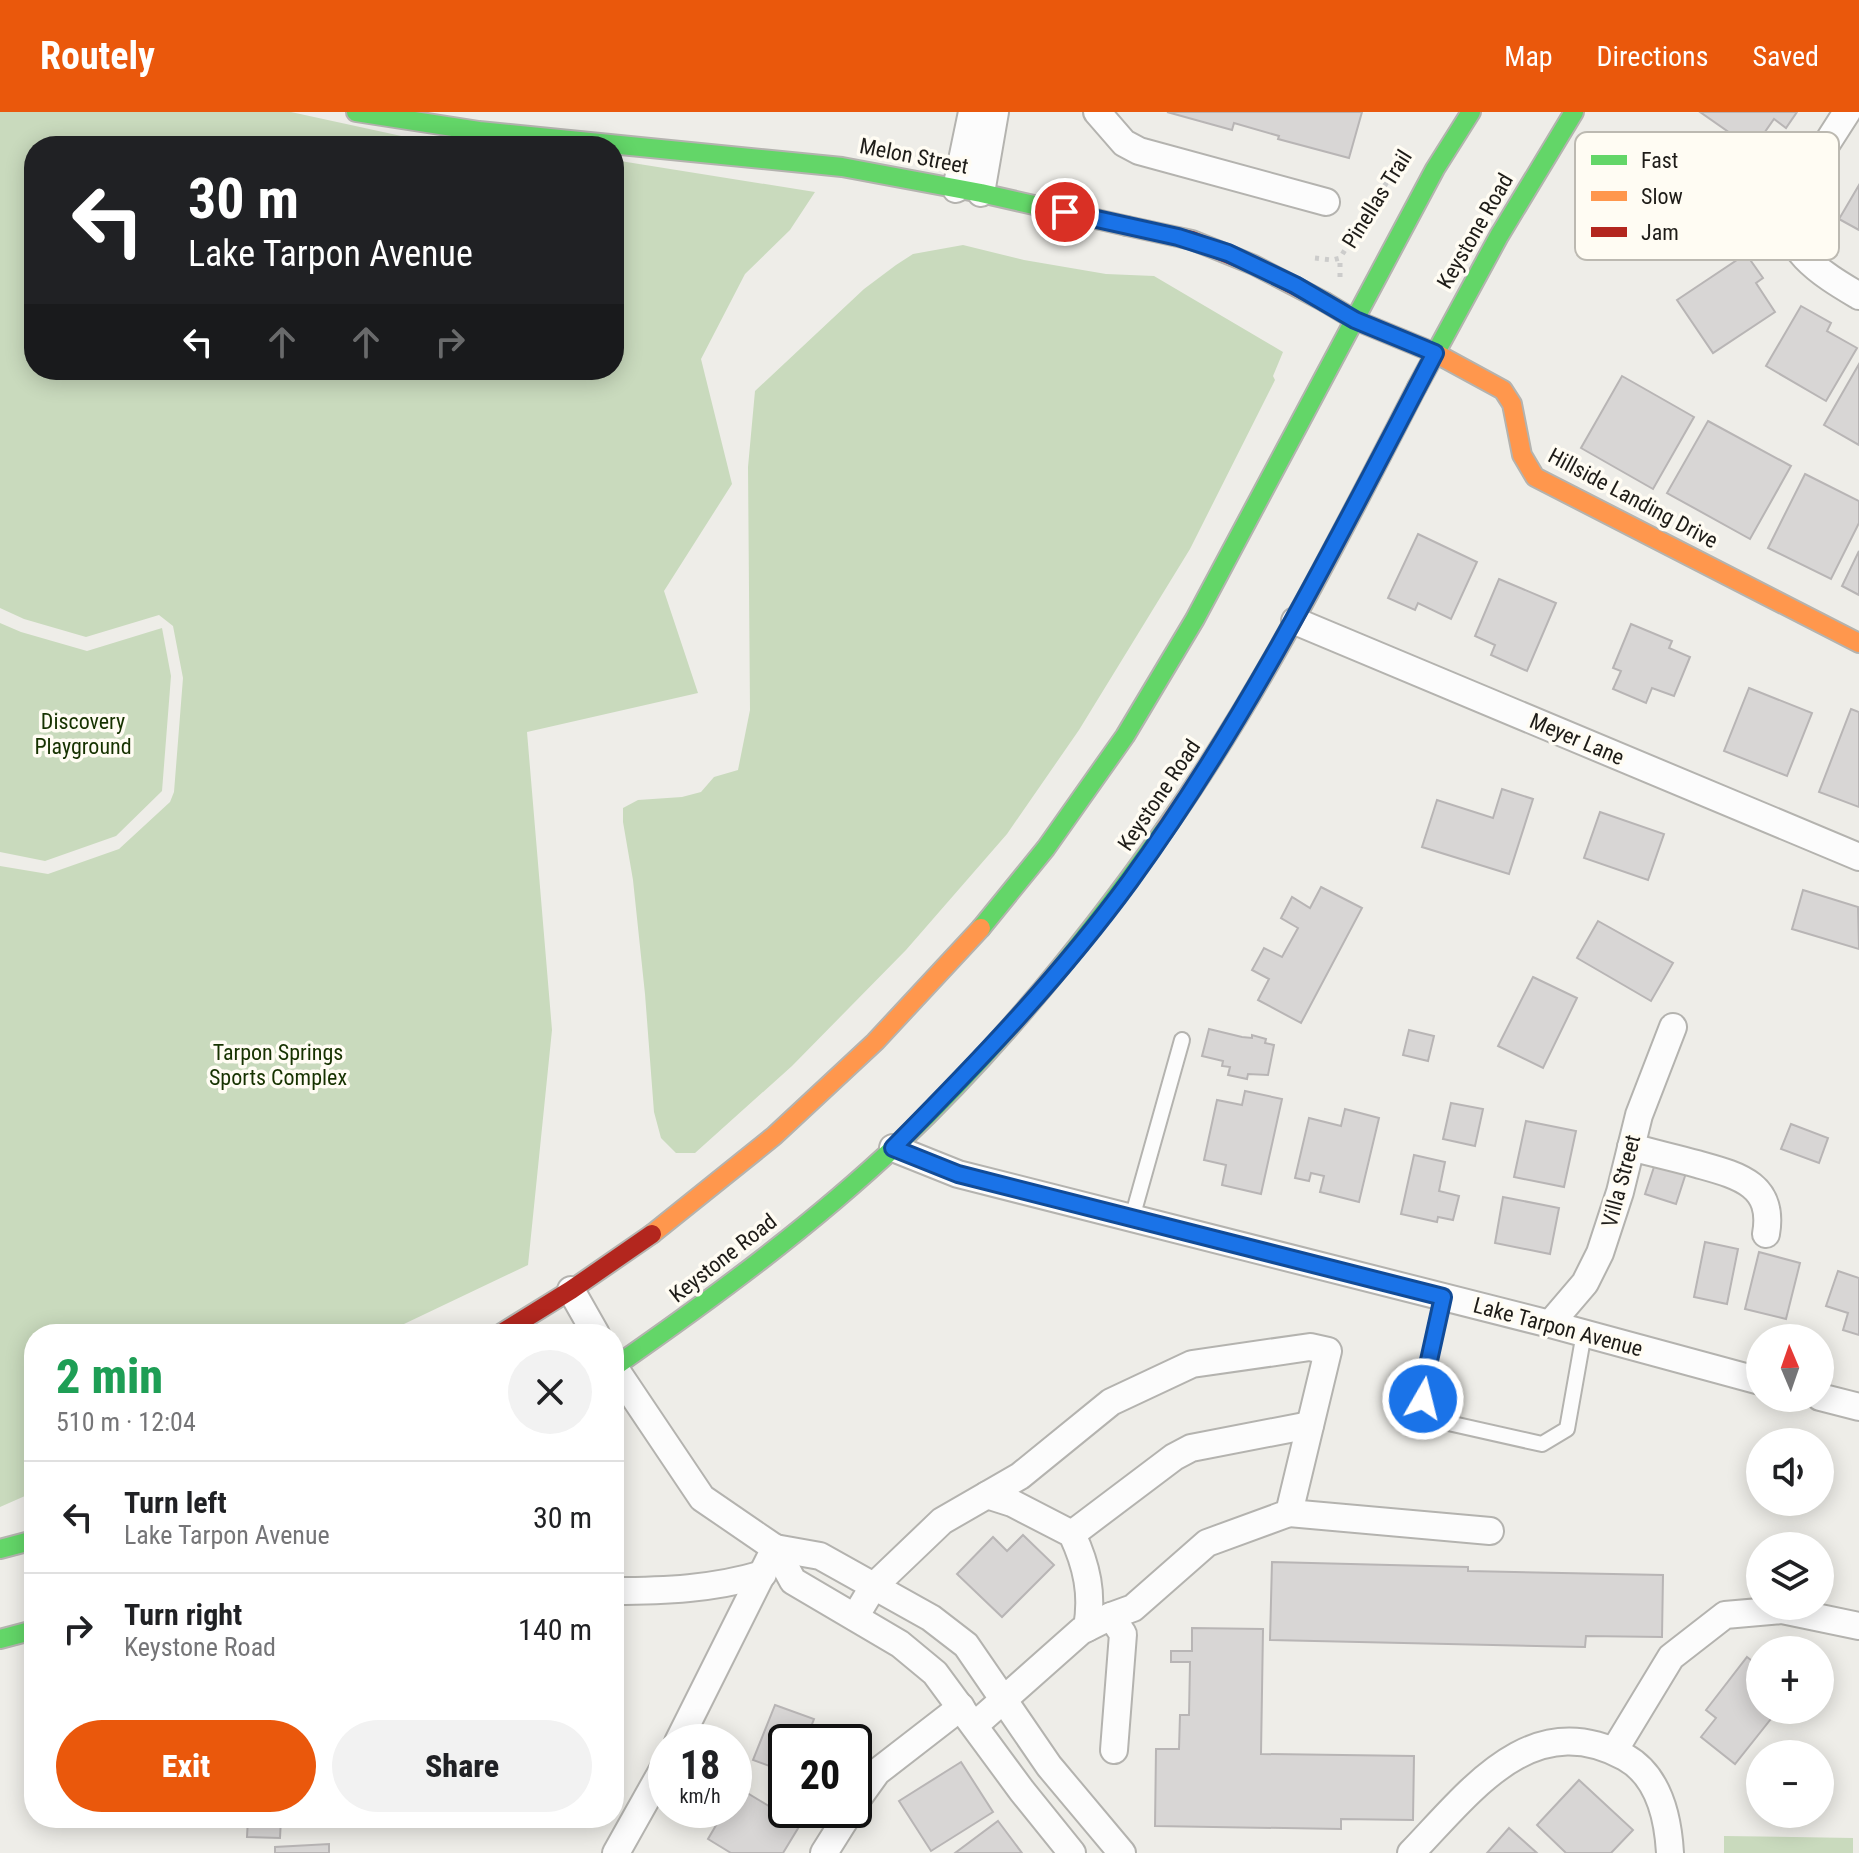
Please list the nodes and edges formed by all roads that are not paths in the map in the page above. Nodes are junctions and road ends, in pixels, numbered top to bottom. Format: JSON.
{"nodes":[{"id":1,"x":356,"y":112,"type":"edge"},
{"id":2,"x":972,"y":112,"type":"edge"},
{"id":3,"x":995,"y":112,"type":"edge"},
{"id":4,"x":1097,"y":112,"type":"edge"},
{"id":5,"x":1471,"y":112,"type":"edge"},
{"id":6,"x":1574,"y":112,"type":"edge"},
{"id":7,"x":1847,"y":112,"type":"edge"},
{"id":8,"x":1834,"y":132,"type":"edge"},
{"id":9,"x":531,"y":136,"type":"edge"},
{"id":10,"x":624,"y":145,"type":"edge"},
{"id":11,"x":968,"y":191,"type":"junction"},
{"id":12,"x":1326,"y":202,"type":"dead end"},
{"id":13,"x":1808,"y":260,"type":"edge"},
{"id":14,"x":1859,"y":296,"type":"edge"},
{"id":15,"x":1355,"y":320,"type":"junction"},
{"id":16,"x":1435,"y":353,"type":"junction"},
{"id":17,"x":1295,"y":621,"type":"junction"},
{"id":18,"x":1859,"y":643,"type":"edge"},
{"id":19,"x":1859,"y":857,"type":"edge"},
{"id":20,"x":1673,"y":1027,"type":"dead end"},
{"id":21,"x":1182,"y":1040,"type":"dead end"},
{"id":22,"x":1631,"y":1147,"type":"junction"},
{"id":23,"x":893,"y":1148,"type":"junction"},
{"id":24,"x":1132,"y":1218,"type":"junction"},
{"id":25,"x":1766,"y":1234,"type":"dead end"},
{"id":26,"x":571,"y":1290,"type":"junction"},
{"id":27,"x":1443,"y":1297,"type":"junction"},
{"id":28,"x":516,"y":1324,"type":"edge"},
{"id":29,"x":590,"y":1324,"type":"edge"},
{"id":30,"x":1550,"y":1324,"type":"junction"},
{"id":31,"x":1584,"y":1333,"type":"junction"},
{"id":32,"x":624,"y":1360,"type":"edge"},
{"id":33,"x":1746,"y":1377,"type":"edge"},
{"id":34,"x":624,"y":1382,"type":"edge"},
{"id":35,"x":1834,"y":1401,"type":"edge"},
{"id":36,"x":1859,"y":1407,"type":"edge"},
{"id":37,"x":1310,"y":1425,"type":"junction"},
{"id":38,"x":987,"y":1495,"type":"junction"},
{"id":39,"x":1289,"y":1513,"type":"junction"},
{"id":40,"x":1490,"y":1531,"type":"dead end"},
{"id":41,"x":1072,"y":1534,"type":"junction"},
{"id":42,"x":24,"y":1543,"type":"edge"},
{"id":43,"x":775,"y":1548,"type":"junction"},
{"id":44,"x":0,"y":1549,"type":"edge"},
{"id":45,"x":763,"y":1574,"type":"junction"},
{"id":46,"x":873,"y":1587,"type":"junction"},
{"id":47,"x":624,"y":1591,"type":"edge"},
{"id":48,"x":1111,"y":1616,"type":"junction"},
{"id":49,"x":855,"y":1617,"type":"junction"},
{"id":50,"x":1859,"y":1626,"type":"edge"},
{"id":51,"x":1087,"y":1628,"type":"junction"},
{"id":52,"x":24,"y":1633,"type":"edge"},
{"id":53,"x":0,"y":1639,"type":"edge"},
{"id":54,"x":1005,"y":1700,"type":"junction"},
{"id":55,"x":968,"y":1716,"type":"junction"},
{"id":56,"x":687,"y":1724,"type":"edge"},
{"id":57,"x":1114,"y":1750,"type":"dead end"},
{"id":58,"x":1614,"y":1751,"type":"junction"},
{"id":59,"x":1057,"y":1776,"type":"junction"},
{"id":60,"x":872,"y":1779,"type":"edge"},
{"id":61,"x":648,"y":1796,"type":"edge"},
{"id":62,"x":1030,"y":1801,"type":"junction"},
{"id":63,"x":840,"y":1828,"type":"edge"},
{"id":64,"x":1108,"y":1848,"type":"edge"},
{"id":65,"x":616,"y":1853,"type":"edge"},
{"id":66,"x":824,"y":1853,"type":"edge"},
{"id":67,"x":1072,"y":1853,"type":"edge"},
{"id":68,"x":1411,"y":1853,"type":"edge"},
{"id":69,"x":1670,"y":1853,"type":"edge"}],
"edges":[{"from":1,"to":9,"type":"main road","name":"Melon Street"},
{"from":2,"to":11,"type":"street"},
{"from":3,"to":11,"type":"street"},
{"from":4,"to":12,"type":"street"},
{"from":5,"to":15,"type":"main road"},
{"from":6,"to":16,"type":"main road","name":"Keystone Road"},
{"from":7,"to":8,"type":"street"},
{"from":10,"to":11,"type":"main road","name":"Melon Street"},
{"from":11,"to":15,"type":"main road","name":"Melon Street"},
{"from":13,"to":14,"type":"street"},
{"from":15,"to":16,"type":"main road","name":"Melon Street"},
{"from":15,"to":26,"type":"main road"},
{"from":16,"to":17,"type":"main road","name":"Keystone Road"},
{"from":16,"to":18,"type":"main road","name":"Hillside Landing Drive"},
{"from":17,"to":19,"type":"street","name":"Meyer Lane"},
{"from":17,"to":23,"type":"main road","name":"Keystone Road"},
{"from":20,"to":22,"type":"street","name":"Villa Street"},
{"from":21,"to":24,"type":"lane"},
{"from":22,"to":25,"type":"street"},
{"from":22,"to":30,"type":"street","name":"Villa Street"},
{"from":23,"to":24,"type":"street","name":"Lake Tarpon Avenue"},
{"from":23,"to":32,"type":"main road","name":"Keystone Road"},
{"from":24,"to":27,"type":"street","name":"Lake Tarpon Avenue"},
{"from":26,"to":28,"type":"main road"},
{"from":26,"to":29,"type":"street"},
{"from":27,"to":30,"type":"street","name":"Lake Tarpon Avenue"},
{"from":27,"to":31,"type":"lane"},
{"from":30,"to":31,"type":"street","name":"Lake Tarpon Avenue"},
{"from":31,"to":33,"type":"street","name":"Lake Tarpon Avenue"},
{"from":34,"to":43,"type":"street"},
{"from":35,"to":36,"type":"street"},
{"from":37,"to":38,"type":"street"},
{"from":37,"to":39,"type":"street"},
{"from":37,"to":41,"type":"street"},
{"from":38,"to":41,"type":"street"},
{"from":38,"to":46,"type":"street"},
{"from":39,"to":40,"type":"street"},
{"from":39,"to":48,"type":"street"},
{"from":41,"to":51,"type":"street"},
{"from":42,"to":44,"type":"main road"},
{"from":43,"to":45,"type":"street"},
{"from":43,"to":46,"type":"street"},
{"from":43,"to":49,"type":"street"},
{"from":45,"to":47,"type":"street"},
{"from":45,"to":56,"type":"street"},
{"from":46,"to":49,"type":"street"},
{"from":46,"to":54,"type":"street"},
{"from":48,"to":51,"type":"street"},
{"from":48,"to":57,"type":"street"},
{"from":49,"to":55,"type":"street"},
{"from":50,"to":58,"type":"street"},
{"from":51,"to":54,"type":"street"},
{"from":52,"to":53,"type":"main road"},
{"from":54,"to":55,"type":"street"},
{"from":54,"to":59,"type":"street"},
{"from":55,"to":60,"type":"street"},
{"from":55,"to":62,"type":"street"},
{"from":58,"to":68,"type":"street"},
{"from":58,"to":69,"type":"street"},
{"from":59,"to":62,"type":"street"},
{"from":59,"to":64,"type":"street"},
{"from":61,"to":65,"type":"street"},
{"from":62,"to":67,"type":"street"},
{"from":63,"to":66,"type":"street"}]}
